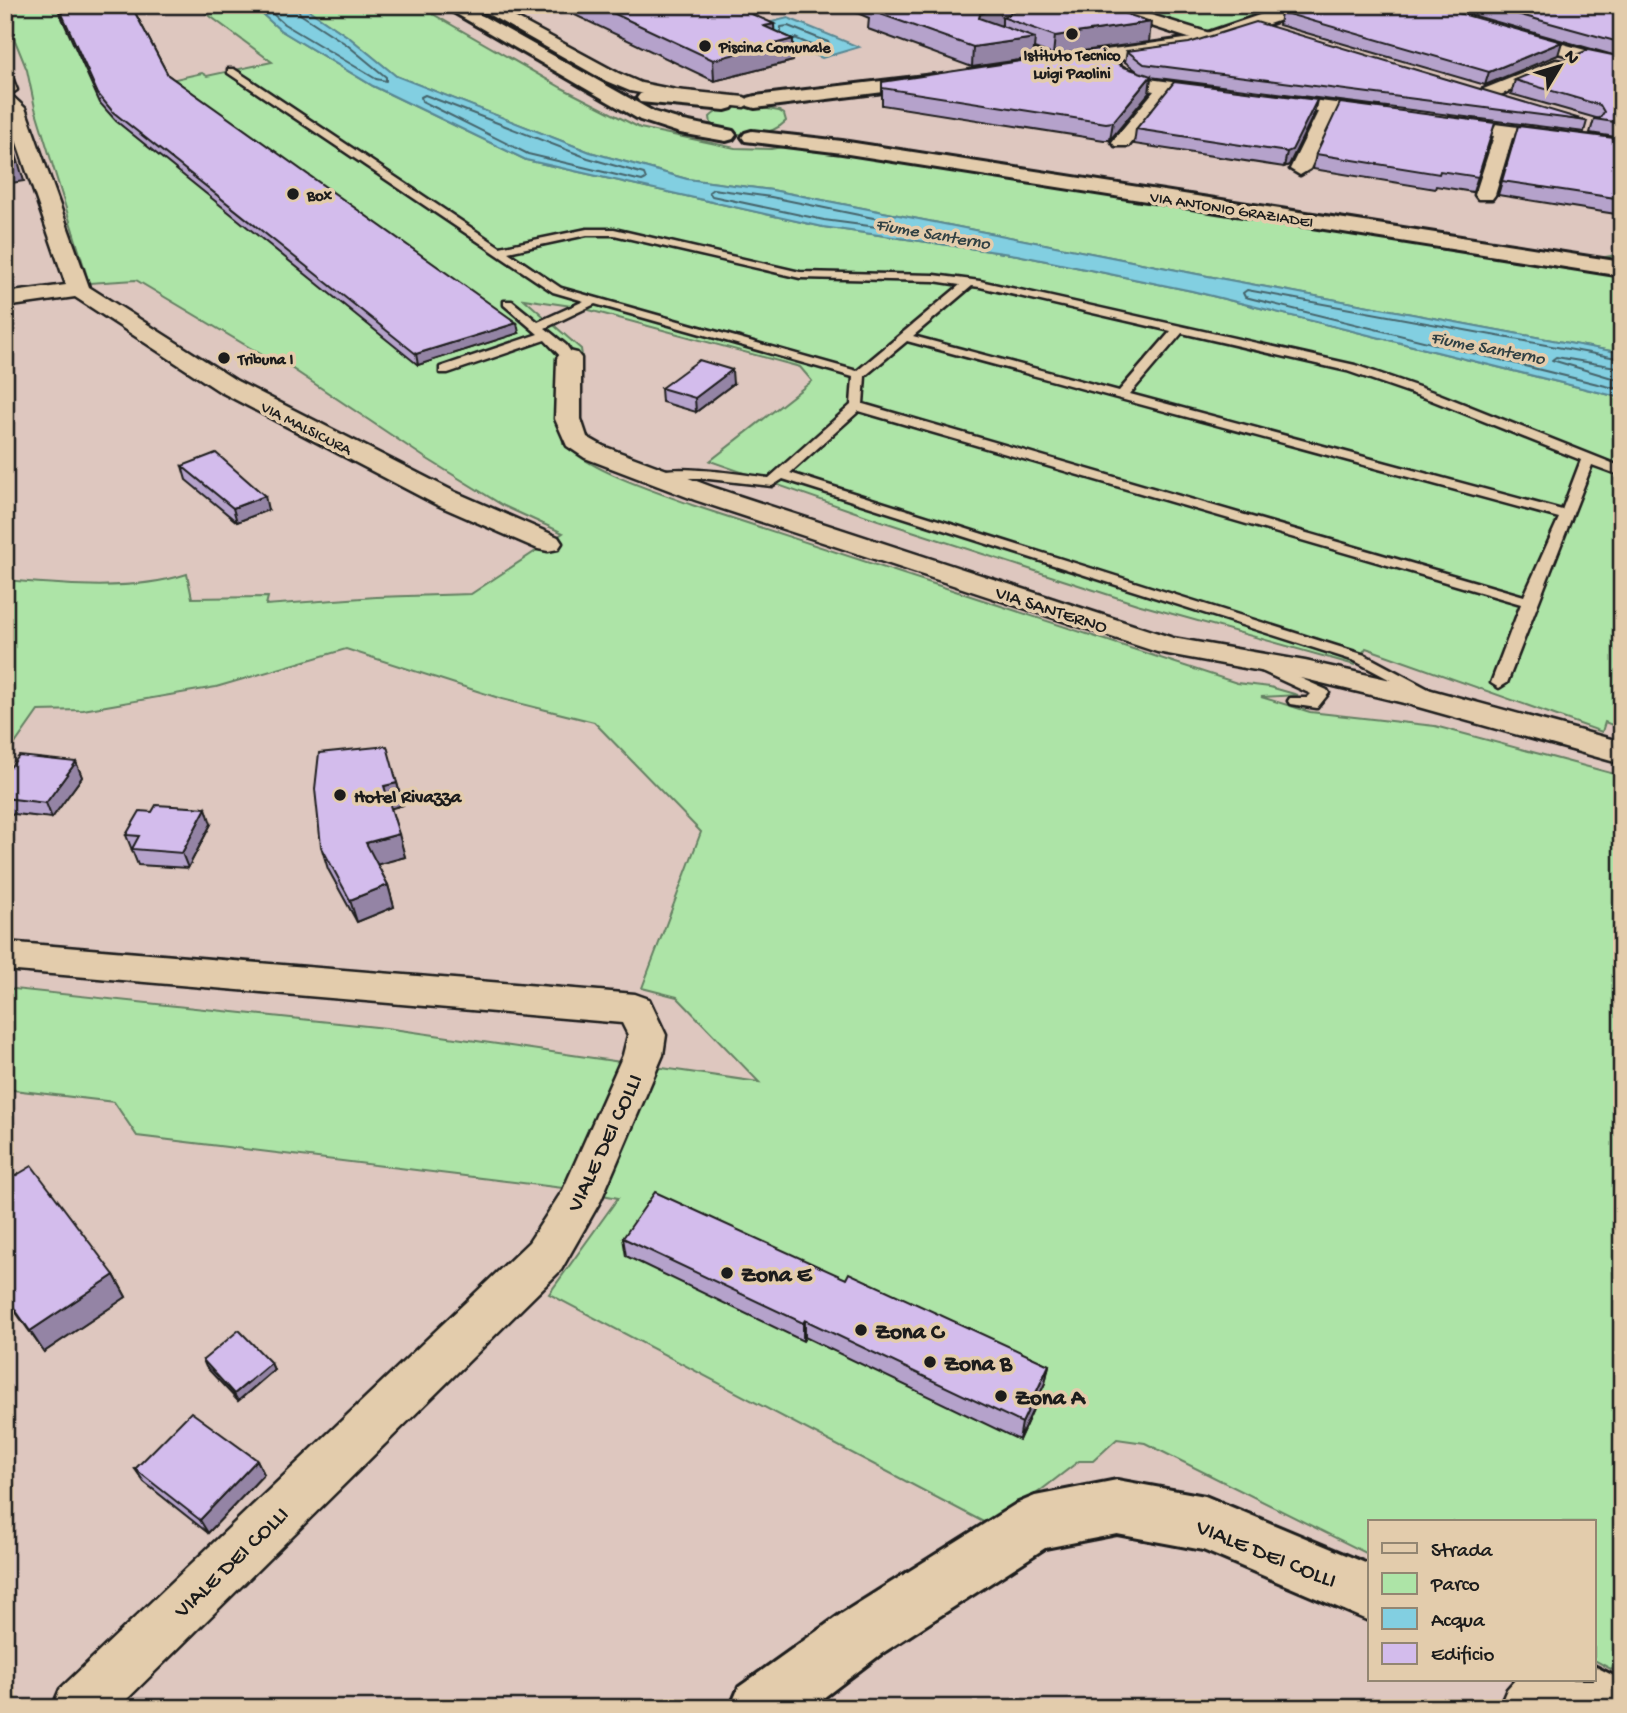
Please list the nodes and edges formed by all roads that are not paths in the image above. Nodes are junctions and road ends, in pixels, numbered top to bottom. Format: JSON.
{"nodes":[{"id":1,"x":450,"y":5,"type":"edge"},
{"id":2,"x":480,"y":5,"type":"edge"},
{"id":3,"x":1102,"y":5,"type":"edge"},
{"id":4,"x":1307,"y":5,"type":"edge"},
{"id":5,"x":1253,"y":25,"type":"junction"},
{"id":6,"x":1274,"y":31,"type":"edge"},
{"id":7,"x":1501,"y":32,"type":"edge"},
{"id":8,"x":1210,"y":39,"type":"junction"},
{"id":9,"x":1007,"y":44,"type":"edge"},
{"id":10,"x":1582,"y":54,"type":"junction"},
{"id":11,"x":1103,"y":56,"type":"junction"},
{"id":12,"x":1054,"y":63,"type":"junction"},
{"id":13,"x":1622,"y":65,"type":"edge"},
{"id":14,"x":1014,"y":69,"type":"edge"},
{"id":15,"x":231,"y":71,"type":"dead end"},
{"id":16,"x":7,"y":75,"type":"dead end"},
{"id":17,"x":579,"y":76,"type":"junction"},
{"id":18,"x":957,"y":78,"type":"edge"},
{"id":19,"x":1166,"y":87,"type":"junction"},
{"id":20,"x":840,"y":93,"type":"junction"},
{"id":21,"x":5,"y":97,"type":"edge"},
{"id":22,"x":741,"y":102,"type":"junction"},
{"id":23,"x":1511,"y":102,"type":"edge"},
{"id":24,"x":1329,"y":108,"type":"junction"},
{"id":25,"x":1397,"y":117,"type":"edge"},
{"id":26,"x":1424,"y":120,"type":"edge"},
{"id":27,"x":795,"y":121,"type":"junction"},
{"id":28,"x":1585,"y":124,"type":"edge"},
{"id":29,"x":1505,"y":131,"type":"junction"},
{"id":30,"x":726,"y":135,"type":"junction"},
{"id":31,"x":1622,"y":135,"type":"edge"},
{"id":32,"x":752,"y":137,"type":"junction"},
{"id":33,"x":1122,"y":142,"type":"dead end"},
{"id":34,"x":1622,"y":146,"type":"edge"},
{"id":35,"x":842,"y":147,"type":"junction"},
{"id":36,"x":1300,"y":169,"type":"dead end"},
{"id":37,"x":1485,"y":195,"type":"dead end"},
{"id":38,"x":497,"y":251,"type":"junction"},
{"id":39,"x":1622,"y":269,"type":"edge"},
{"id":40,"x":970,"y":282,"type":"junction"},
{"id":41,"x":86,"y":288,"type":"junction"},
{"id":42,"x":5,"y":300,"type":"edge"},
{"id":43,"x":593,"y":302,"type":"junction"},
{"id":44,"x":508,"y":303,"type":"dead end"},
{"id":45,"x":1180,"y":328,"type":"junction"},
{"id":46,"x":541,"y":332,"type":"junction"},
{"id":47,"x":905,"y":337,"type":"junction"},
{"id":48,"x":569,"y":358,"type":"joint"},
{"id":49,"x":444,"y":370,"type":"dead end"},
{"id":50,"x":859,"y":375,"type":"junction"},
{"id":51,"x":1122,"y":396,"type":"junction"},
{"id":52,"x":857,"y":406,"type":"junction"},
{"id":53,"x":1588,"y":458,"type":"junction"},
{"id":54,"x":1622,"y":472,"type":"edge"},
{"id":55,"x":780,"y":474,"type":"junction"},
{"id":56,"x":653,"y":475,"type":"junction"},
{"id":57,"x":1567,"y":516,"type":"junction"},
{"id":58,"x":548,"y":543,"type":"dead end"},
{"id":59,"x":1529,"y":601,"type":"junction"},
{"id":60,"x":1254,"y":662,"type":"junction"},
{"id":61,"x":1499,"y":682,"type":"dead end"},
{"id":62,"x":1296,"y":701,"type":"dead end"},
{"id":63,"x":1443,"y":703,"type":"junction"},
{"id":64,"x":1622,"y":753,"type":"edge"},
{"id":65,"x":5,"y":956,"type":"edge"},
{"id":66,"x":1368,"y":1592,"type":"edge"},
{"id":67,"x":1548,"y":1682,"type":"edge"},
{"id":68,"x":1564,"y":1682,"type":"edge"},
{"id":69,"x":79,"y":1708,"type":"edge"},
{"id":70,"x":760,"y":1708,"type":"edge"},
{"id":71,"x":1526,"y":1708,"type":"edge"},
{"id":72,"x":1614,"y":1708,"type":"edge"}],
"edges":[{"from":1,"to":17,"type":"street"},
{"from":2,"to":22,"type":"street"},
{"from":3,"to":8,"type":"street"},
{"from":4,"to":5,"type":"street"},
{"from":5,"to":6,"type":"street"},
{"from":5,"to":8,"type":"street"},
{"from":7,"to":10,"type":"street"},
{"from":8,"to":11,"type":"street"},
{"from":9,"to":12,"type":"lane"},
{"from":10,"to":13,"type":"street"},
{"from":10,"to":23,"type":"street"},
{"from":11,"to":12,"type":"street"},
{"from":11,"to":19,"type":"street"},
{"from":12,"to":14,"type":"street"},
{"from":15,"to":38,"type":"lane"},
{"from":16,"to":21,"type":"lane"},
{"from":17,"to":22,"type":"street"},
{"from":17,"to":30,"type":"street"},
{"from":18,"to":20,"type":"street"},
{"from":19,"to":24,"type":"street"},
{"from":19,"to":33,"type":"street"},
{"from":20,"to":22,"type":"street"},
{"from":20,"to":27,"type":"street"},
{"from":21,"to":41,"type":"street"},
{"from":22,"to":27,"type":"street","name":"VIA ANTONIO GRAZIADEI"},
{"from":22,"to":30,"type":"street"},
{"from":24,"to":25,"type":"street"},
{"from":24,"to":36,"type":"street"},
{"from":26,"to":29,"type":"street"},
{"from":27,"to":32,"type":"street"},
{"from":27,"to":35,"type":"street","name":"VIA ANTONIO GRAZIADEI"},
{"from":28,"to":31,"type":"street"},
{"from":29,"to":34,"type":"street"},
{"from":29,"to":37,"type":"street"},
{"from":30,"to":32,"type":"street","name":"VIA ANTONIO GRAZIADEI"},
{"from":32,"to":35,"type":"street","name":"VIA ANTONIO GRAZIADEI"},
{"from":35,"to":39,"type":"street","name":"VIA ANTONIO GRAZIADEI"},
{"from":38,"to":40,"type":"lane"},
{"from":38,"to":43,"type":"lane"},
{"from":40,"to":45,"type":"lane"},
{"from":40,"to":47,"type":"lane"},
{"from":41,"to":42,"type":"street"},
{"from":41,"to":58,"type":"street","name":"VIA MALSICURA"},
{"from":43,"to":46,"type":"lane"},
{"from":43,"to":50,"type":"lane"},
{"from":44,"to":46,"type":"lane"},
{"from":45,"to":51,"type":"lane"},
{"from":45,"to":53,"type":"lane"},
{"from":46,"to":48,"type":"lane"},
{"from":46,"to":49,"type":"lane"},
{"from":47,"to":50,"type":"lane"},
{"from":47,"to":51,"type":"lane"},
{"from":48,"to":56,"type":"street","name":"VIA SANTERNO"},
{"from":50,"to":52,"type":"lane"},
{"from":51,"to":57,"type":"lane"},
{"from":52,"to":55,"type":"lane"},
{"from":52,"to":59,"type":"lane"},
{"from":53,"to":54,"type":"lane"},
{"from":53,"to":57,"type":"lane"},
{"from":55,"to":56,"type":"lane"},
{"from":55,"to":63,"type":"lane"},
{"from":56,"to":60,"type":"street","name":"VIA SANTERNO"},
{"from":57,"to":59,"type":"lane"},
{"from":59,"to":61,"type":"lane"},
{"from":60,"to":62,"type":"lane"},
{"from":60,"to":63,"type":"street","name":"VIA SANTERNO"},
{"from":63,"to":64,"type":"street","name":"VIA SANTERNO"},
{"from":65,"to":69,"type":"street","name":"VIALE DEI COLLI"},
{"from":66,"to":70,"type":"street","name":"VIALE DEI COLLI"},
{"from":67,"to":71,"type":"street"},
{"from":68,"to":72,"type":"street"}]}
